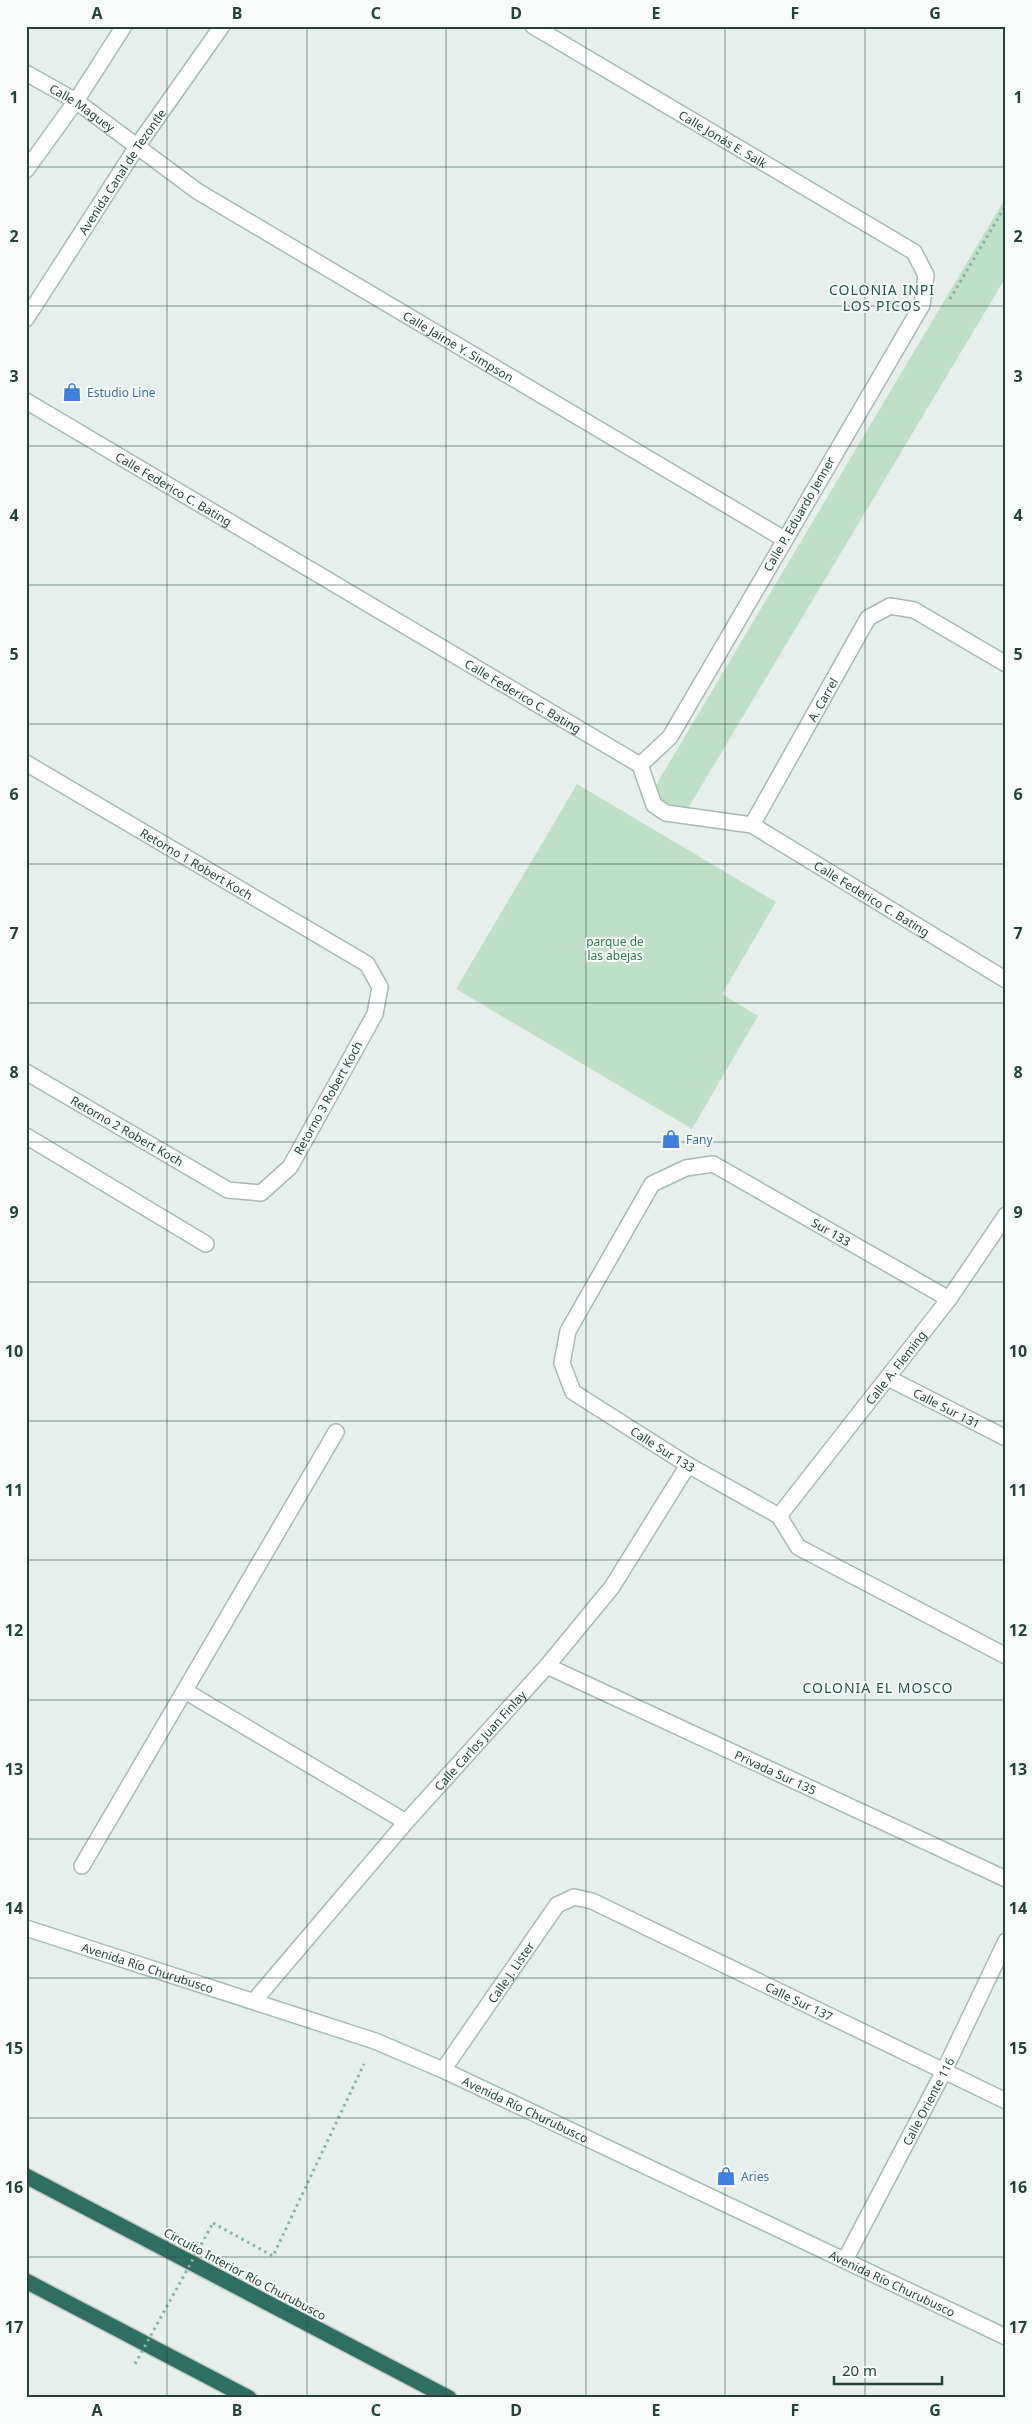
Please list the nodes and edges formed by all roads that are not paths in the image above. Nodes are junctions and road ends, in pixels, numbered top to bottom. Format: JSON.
{"nodes":[{"id":1,"x":124,"y":26,"type":"edge"},
{"id":2,"x":222,"y":26,"type":"edge"},
{"id":3,"x":533,"y":26,"type":"edge"},
{"id":4,"x":26,"y":72,"type":"edge"},
{"id":5,"x":76,"y":101,"type":"junction"},
{"id":6,"x":138,"y":145,"type":"junction"},
{"id":7,"x":26,"y":170,"type":"edge"},
{"id":8,"x":914,"y":252,"type":"joint"},
{"id":9,"x":26,"y":319,"type":"edge"},
{"id":10,"x":26,"y":401,"type":"edge"},
{"id":11,"x":784,"y":539,"type":"junction"},
{"id":12,"x":1006,"y":664,"type":"edge"},
{"id":13,"x":26,"y":763,"type":"edge"},
{"id":14,"x":640,"y":765,"type":"junction"},
{"id":15,"x":752,"y":825,"type":"junction"},
{"id":16,"x":367,"y":964,"type":"joint"},
{"id":17,"x":1006,"y":980,"type":"edge"},
{"id":18,"x":26,"y":1072,"type":"edge"},
{"id":19,"x":26,"y":1136,"type":"edge"},
{"id":20,"x":713,"y":1164,"type":"joint"},
{"id":21,"x":228,"y":1190,"type":"joint"},
{"id":22,"x":1005,"y":1216,"type":"edge"},
{"id":23,"x":206,"y":1244,"type":"dead end"},
{"id":24,"x":949,"y":1299,"type":"junction"},
{"id":25,"x":888,"y":1378,"type":"junction"},
{"id":26,"x":336,"y":1432,"type":"dead end"},
{"id":27,"x":1006,"y":1438,"type":"edge"},
{"id":28,"x":688,"y":1465,"type":"junction"},
{"id":29,"x":779,"y":1516,"type":"junction"},
{"id":30,"x":1006,"y":1656,"type":"edge"},
{"id":31,"x":547,"y":1666,"type":"junction"},
{"id":32,"x":185,"y":1691,"type":"junction"},
{"id":33,"x":406,"y":1822,"type":"junction"},
{"id":34,"x":82,"y":1866,"type":"dead end"},
{"id":35,"x":1006,"y":1879,"type":"edge"},
{"id":36,"x":592,"y":1901,"type":"joint"},
{"id":37,"x":26,"y":1928,"type":"edge"},
{"id":38,"x":1006,"y":1941,"type":"edge"},
{"id":39,"x":254,"y":2001,"type":"junction"},
{"id":40,"x":443,"y":2070,"type":"junction"},
{"id":41,"x":944,"y":2071,"type":"junction"},
{"id":42,"x":1006,"y":2101,"type":"edge"},
{"id":43,"x":26,"y":2176,"type":"edge"},
{"id":44,"x":845,"y":2260,"type":"junction"},
{"id":45,"x":26,"y":2281,"type":"edge"},
{"id":46,"x":1006,"y":2337,"type":"edge"},
{"id":47,"x":249,"y":2398,"type":"edge"},
{"id":48,"x":450,"y":2398,"type":"edge"}],
"edges":[{"from":1,"to":5,"type":"street"},
{"from":2,"to":6,"type":"street","name":"Avenida Canal de Tezontle"},
{"from":3,"to":8,"type":"street","name":"Calle Jonás E. Salk"},
{"from":4,"to":5,"type":"street","name":"Calle Maguey"},
{"from":5,"to":6,"type":"street","name":"Calle Maguey"},
{"from":5,"to":7,"type":"street"},
{"from":6,"to":9,"type":"street","name":"Avenida Canal de Tezontle"},
{"from":6,"to":11,"type":"street","name":"Calle Jaime Y. Simpson"},
{"from":8,"to":11,"type":"street","name":"Calle P. Eduardo Jenner"},
{"from":10,"to":14,"type":"street","name":"Calle Federico C. Bating"},
{"from":11,"to":14,"type":"street","name":"Calle P. Eduardo Jenner"},
{"from":12,"to":15,"type":"street","name":"A. Carrel"},
{"from":13,"to":16,"type":"street","name":"Retorno 1 Robert Koch"},
{"from":14,"to":15,"type":"street","name":"Calle Federico C. Bating"},
{"from":15,"to":17,"type":"street","name":"Calle Federico C. Bating"},
{"from":16,"to":21,"type":"street","name":"Retorno 3 Robert Koch"},
{"from":18,"to":21,"type":"street","name":"Retorno 2 Robert Koch"},
{"from":19,"to":23,"type":"street"},
{"from":20,"to":24,"type":"street","name":"Sur 133"},
{"from":20,"to":28,"type":"street","name":"Calle Sur 133"},
{"from":22,"to":24,"type":"street","name":"Calle A. Fleming"},
{"from":24,"to":25,"type":"street","name":"Calle A. Fleming"},
{"from":25,"to":27,"type":"street","name":"Calle Sur 131"},
{"from":25,"to":29,"type":"street","name":"Calle A. Fleming"},
{"from":26,"to":32,"type":"street"},
{"from":28,"to":29,"type":"street","name":"Calle Sur 133"},
{"from":28,"to":31,"type":"street","name":"Calle Carlos Juan Finlay"},
{"from":29,"to":30,"type":"street","name":"Calle Sur 133"},
{"from":31,"to":33,"type":"street","name":"Calle Carlos Juan Finlay"},
{"from":31,"to":35,"type":"street","name":"Privada Sur 135"},
{"from":32,"to":33,"type":"street"},
{"from":32,"to":34,"type":"street"},
{"from":33,"to":39,"type":"street","name":"Calle Carlos Juan Finlay"},
{"from":36,"to":40,"type":"street","name":"Calle J. Lister"},
{"from":36,"to":41,"type":"street","name":"Calle Sur 137"},
{"from":37,"to":39,"type":"street","name":"Avenida Río Churubusco"},
{"from":38,"to":41,"type":"street","name":"Calle Oriente 116"},
{"from":39,"to":40,"type":"street","name":"Avenida Río Churubusco"},
{"from":40,"to":44,"type":"street","name":"Avenida Río Churubusco"},
{"from":41,"to":42,"type":"street","name":"Calle Sur 137"},
{"from":41,"to":44,"type":"street","name":"Calle Oriente 116"},
{"from":43,"to":48,"type":"highway","name":"Circuito Interior Río Churubusco"},
{"from":44,"to":46,"type":"street","name":"Avenida Río Churubusco"},
{"from":45,"to":47,"type":"highway"}]}
